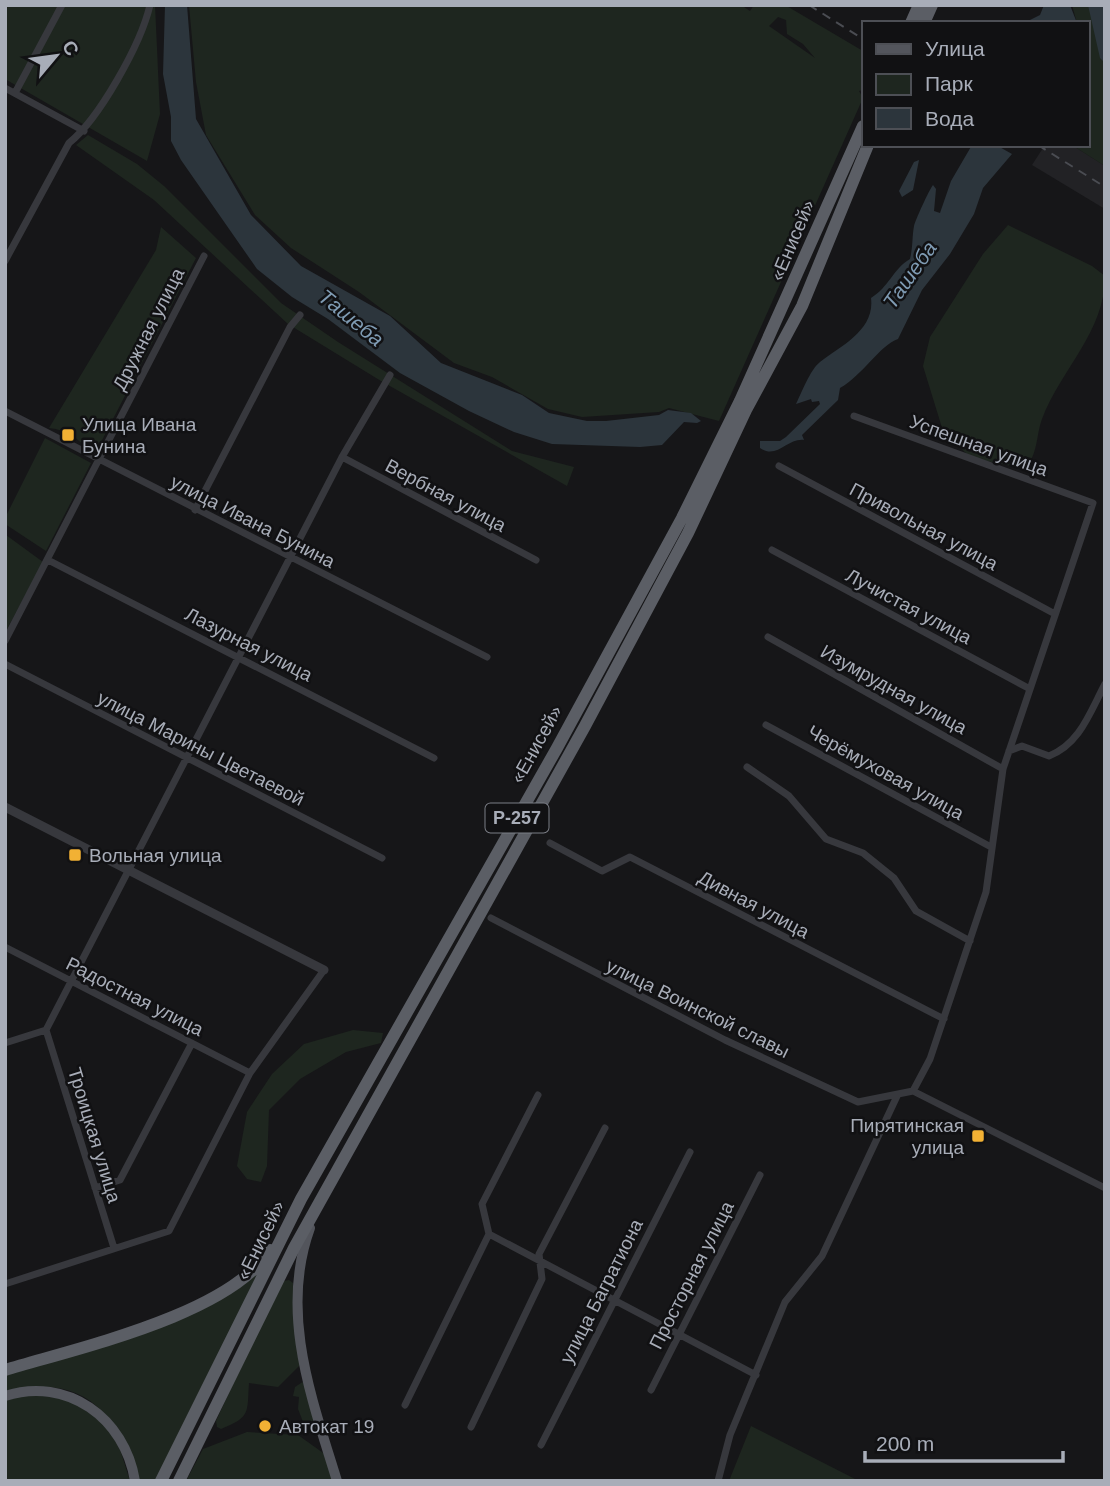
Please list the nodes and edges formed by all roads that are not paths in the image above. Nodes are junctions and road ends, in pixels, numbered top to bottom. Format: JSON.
{"nodes":[{"id":1,"x":62,"y":5,"type":"edge"},
{"id":2,"x":150,"y":5,"type":"edge"},
{"id":3,"x":919,"y":5,"type":"edge"},
{"id":4,"x":932,"y":5,"type":"edge"},
{"id":5,"x":912,"y":21,"type":"edge"},
{"id":6,"x":925,"y":21,"type":"edge"},
{"id":7,"x":5,"y":88,"type":"edge"},
{"id":8,"x":15,"y":93,"type":"junction"},
{"id":9,"x":85,"y":131,"type":"junction"},
{"id":10,"x":862,"y":148,"type":"edge"},
{"id":11,"x":204,"y":256,"type":"dead end"},
{"id":12,"x":5,"y":261,"type":"edge"},
{"id":13,"x":300,"y":315,"type":"dead end"},
{"id":14,"x":390,"y":375,"type":"dead end"},
{"id":15,"x":5,"y":411,"type":"edge"},
{"id":16,"x":854,"y":416,"type":"dead end"},
{"id":17,"x":342,"y":457,"type":"junction"},
{"id":18,"x":99,"y":461,"type":"junction"},
{"id":19,"x":779,"y":466,"type":"dead end"},
{"id":20,"x":195,"y":510,"type":"junction"},
{"id":21,"x":772,"y":550,"type":"dead end"},
{"id":22,"x":290,"y":558,"type":"junction"},
{"id":23,"x":48,"y":560,"type":"junction"},
{"id":24,"x":536,"y":560,"type":"dead end"},
{"id":25,"x":1055,"y":614,"type":"junction"},
{"id":26,"x":768,"y":637,"type":"dead end"},
{"id":27,"x":5,"y":641,"type":"edge"},
{"id":28,"x":239,"y":657,"type":"junction"},
{"id":29,"x":487,"y":657,"type":"dead end"},
{"id":30,"x":5,"y":664,"type":"edge"},
{"id":31,"x":1105,"y":684,"type":"edge"},
{"id":32,"x":1030,"y":689,"type":"junction"},
{"id":33,"x":766,"y":725,"type":"dead end"},
{"id":34,"x":1009,"y":751,"type":"junction"},
{"id":35,"x":434,"y":758,"type":"dead end"},
{"id":36,"x":186,"y":759,"type":"junction"},
{"id":37,"x":747,"y":767,"type":"dead end"},
{"id":38,"x":1003,"y":769,"type":"junction"},
{"id":39,"x":5,"y":807,"type":"edge"},
{"id":40,"x":550,"y":844,"type":"dead end"},
{"id":41,"x":990,"y":847,"type":"junction"},
{"id":42,"x":382,"y":859,"type":"dead end"},
{"id":43,"x":130,"y":870,"type":"junction"},
{"id":44,"x":491,"y":918,"type":"dead end"},
{"id":45,"x":970,"y":941,"type":"junction"},
{"id":46,"x":5,"y":947,"type":"edge"},
{"id":47,"x":324,"y":970,"type":"joint"},
{"id":48,"x":71,"y":981,"type":"junction"},
{"id":49,"x":944,"y":1019,"type":"junction"},
{"id":50,"x":46,"y":1030,"type":"junction"},
{"id":51,"x":5,"y":1043,"type":"edge"},
{"id":52,"x":192,"y":1043,"type":"junction"},
{"id":53,"x":250,"y":1073,"type":"junction"},
{"id":54,"x":913,"y":1091,"type":"junction"},
{"id":55,"x":898,"y":1094,"type":"junction"},
{"id":56,"x":538,"y":1095,"type":"dead end"},
{"id":57,"x":605,"y":1129,"type":"dead end"},
{"id":58,"x":690,"y":1152,"type":"dead end"},
{"id":59,"x":760,"y":1175,"type":"dead end"},
{"id":60,"x":95,"y":1188,"type":"junction"},
{"id":61,"x":1105,"y":1188,"type":"edge"},
{"id":62,"x":301,"y":1199,"type":"junction"},
{"id":63,"x":320,"y":1200,"type":"junction"},
{"id":64,"x":488,"y":1234,"type":"junction"},
{"id":65,"x":114,"y":1248,"type":"junction"},
{"id":66,"x":540,"y":1262,"type":"junction"},
{"id":67,"x":5,"y":1284,"type":"edge"},
{"id":68,"x":614,"y":1301,"type":"junction"},
{"id":69,"x":679,"y":1334,"type":"junction"},
{"id":70,"x":5,"y":1370,"type":"edge"},
{"id":71,"x":756,"y":1375,"type":"junction"},
{"id":72,"x":651,"y":1390,"type":"dead end"},
{"id":73,"x":5,"y":1396,"type":"edge"},
{"id":74,"x":405,"y":1405,"type":"dead end"},
{"id":75,"x":471,"y":1427,"type":"dead end"},
{"id":76,"x":541,"y":1445,"type":"dead end"},
{"id":77,"x":135,"y":1481,"type":"edge"},
{"id":78,"x":161,"y":1481,"type":"edge"},
{"id":79,"x":179,"y":1481,"type":"edge"},
{"id":80,"x":337,"y":1481,"type":"edge"},
{"id":81,"x":718,"y":1481,"type":"edge"}],
"edges":[{"from":1,"to":8,"type":"street"},
{"from":2,"to":9,"type":"street"},
{"from":3,"to":5,"type":"highway"},
{"from":4,"to":6,"type":"highway"},
{"from":7,"to":8,"type":"street"},
{"from":8,"to":9,"type":"street"},
{"from":9,"to":12,"type":"street"},
{"from":10,"to":62,"type":"highway","name":"«Енисей»","number":"Р-257"},
{"from":10,"to":63,"type":"highway","name":"«Енисей»","number":"Р-257"},
{"from":11,"to":18,"type":"street","name":"Дружная улица"},
{"from":13,"to":20,"type":"street"},
{"from":14,"to":17,"type":"street"},
{"from":15,"to":18,"type":"street","name":"улица Ивана Бунина"},
{"from":16,"to":25,"type":"street","name":"Успешная улица"},
{"from":17,"to":22,"type":"street"},
{"from":17,"to":24,"type":"street","name":"Вербная улица"},
{"from":18,"to":20,"type":"street","name":"улица Ивана Бунина"},
{"from":18,"to":23,"type":"street","name":"Дружная улица"},
{"from":19,"to":25,"type":"street","name":"Привольная улица"},
{"from":20,"to":22,"type":"street","name":"улица Ивана Бунина"},
{"from":21,"to":32,"type":"street","name":"Лучистая улица"},
{"from":22,"to":28,"type":"street"},
{"from":22,"to":29,"type":"street","name":"улица Ивана Бунина"},
{"from":23,"to":27,"type":"street","name":"Дружная улица"},
{"from":23,"to":28,"type":"street","name":"Лазурная улица"},
{"from":25,"to":32,"type":"street"},
{"from":26,"to":38,"type":"street","name":"Изумрудная улица"},
{"from":28,"to":35,"type":"street","name":"Лазурная улица"},
{"from":28,"to":36,"type":"street"},
{"from":30,"to":36,"type":"street","name":"улица Марины Цветаевой"},
{"from":31,"to":34,"type":"street"},
{"from":32,"to":34,"type":"street"},
{"from":33,"to":41,"type":"street","name":"Черёмуховая улица"},
{"from":34,"to":38,"type":"street"},
{"from":36,"to":42,"type":"street","name":"улица Марины Цветаевой"},
{"from":36,"to":43,"type":"street"},
{"from":37,"to":45,"type":"street"},
{"from":38,"to":41,"type":"street"},
{"from":39,"to":43,"type":"street"},
{"from":40,"to":49,"type":"street","name":"Дивная улица"},
{"from":41,"to":45,"type":"street"},
{"from":43,"to":47,"type":"street"},
{"from":43,"to":48,"type":"street"},
{"from":44,"to":55,"type":"street","name":"улица Воинской славы"},
{"from":45,"to":49,"type":"street"},
{"from":46,"to":48,"type":"street","name":"Радостная улица"},
{"from":47,"to":53,"type":"street"},
{"from":48,"to":50,"type":"street"},
{"from":48,"to":52,"type":"street","name":"Радостная улица"},
{"from":49,"to":54,"type":"street"},
{"from":50,"to":51,"type":"street"},
{"from":50,"to":60,"type":"street","name":"Троицкая улица"},
{"from":52,"to":53,"type":"street","name":"Радостная улица"},
{"from":52,"to":60,"type":"street"},
{"from":53,"to":65,"type":"street"},
{"from":54,"to":55,"type":"street","name":"улица Воинской славы"},
{"from":54,"to":61,"type":"street"},
{"from":55,"to":71,"type":"street"},
{"from":56,"to":64,"type":"street"},
{"from":57,"to":66,"type":"street"},
{"from":58,"to":68,"type":"street","name":"улица Багратиона"},
{"from":59,"to":69,"type":"street","name":"Просторная улица"},
{"from":60,"to":65,"type":"street","name":"Троицкая улица"},
{"from":62,"to":70,"type":"highway"},
{"from":62,"to":78,"type":"highway","name":"«Енисей»","number":"Р-257"},
{"from":63,"to":79,"type":"highway","name":"«Енисей»","number":"Р-257"},
{"from":63,"to":80,"type":"main road"},
{"from":64,"to":66,"type":"street"},
{"from":64,"to":74,"type":"street"},
{"from":65,"to":67,"type":"street"},
{"from":66,"to":68,"type":"street"},
{"from":66,"to":75,"type":"street"},
{"from":68,"to":69,"type":"street"},
{"from":68,"to":76,"type":"street","name":"улица Багратиона"},
{"from":69,"to":71,"type":"street"},
{"from":69,"to":72,"type":"street","name":"Просторная улица"},
{"from":71,"to":81,"type":"street"},
{"from":73,"to":77,"type":"main road"}]}
